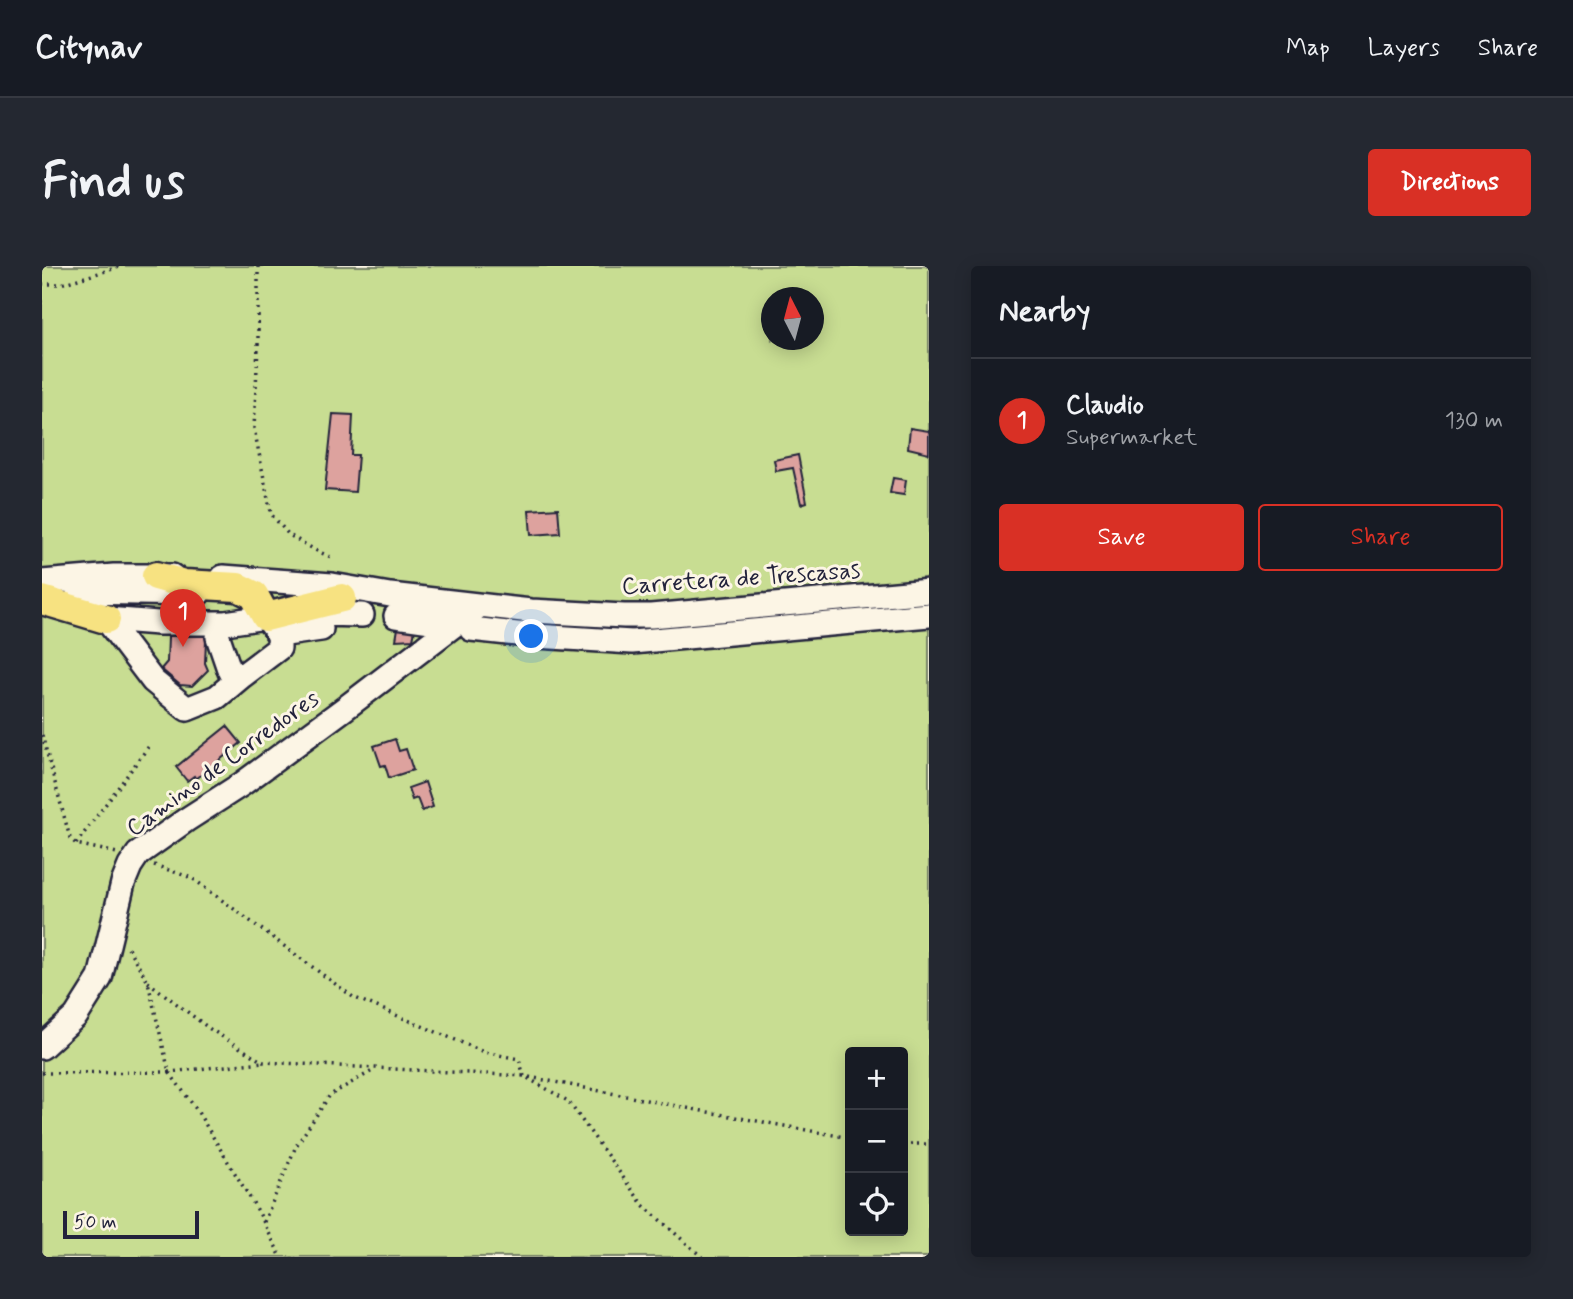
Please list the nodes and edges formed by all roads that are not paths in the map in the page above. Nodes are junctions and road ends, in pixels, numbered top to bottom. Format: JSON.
{"nodes":[{"id":1,"x":156,"y":576,"type":"junction"},
{"id":2,"x":42,"y":582,"type":"edge"},
{"id":3,"x":929,"y":591,"type":"edge"},
{"id":4,"x":42,"y":592,"type":"edge"},
{"id":5,"x":393,"y":605,"type":"junction"},
{"id":6,"x":479,"y":606,"type":"junction"},
{"id":7,"x":352,"y":607,"type":"junction"},
{"id":8,"x":46,"y":608,"type":"edge"},
{"id":9,"x":929,"y":615,"type":"edge"},
{"id":10,"x":265,"y":616,"type":"junction"},
{"id":11,"x":106,"y":619,"type":"junction"},
{"id":12,"x":140,"y":622,"type":"junction"},
{"id":13,"x":445,"y":623,"type":"dead end"},
{"id":14,"x":471,"y":629,"type":"dead end"},
{"id":15,"x":218,"y":637,"type":"junction"},
{"id":16,"x":242,"y":676,"type":"junction"},
{"id":17,"x":42,"y":1046,"type":"edge"}],
"edges":[{"from":1,"to":2,"type":"street","name":"Carretera de Trescasas"},
{"from":1,"to":5,"type":"street","name":"Carretera de Trescasas"},
{"from":1,"to":10,"type":"main road"},
{"from":3,"to":6,"type":"street","name":"Carretera de Trescasas"},
{"from":4,"to":10,"type":"street"},
{"from":5,"to":6,"type":"street","name":"Carretera de Trescasas"},
{"from":5,"to":7,"type":"street","name":"Carretera de Trescasas"},
{"from":5,"to":13,"type":"street"},
{"from":6,"to":17,"type":"street","name":"Camino de Corredores"},
{"from":7,"to":10,"type":"main road"},
{"from":7,"to":10,"type":"street","name":"Carretera de Trescasas"},
{"from":8,"to":11,"type":"main road"},
{"from":9,"to":14,"type":"street"},
{"from":10,"to":12,"type":"street"},
{"from":10,"to":15,"type":"street"},
{"from":10,"to":16,"type":"street"},
{"from":11,"to":12,"type":"street"},
{"from":11,"to":16,"type":"street"},
{"from":12,"to":15,"type":"street"},
{"from":15,"to":16,"type":"street"}]}
